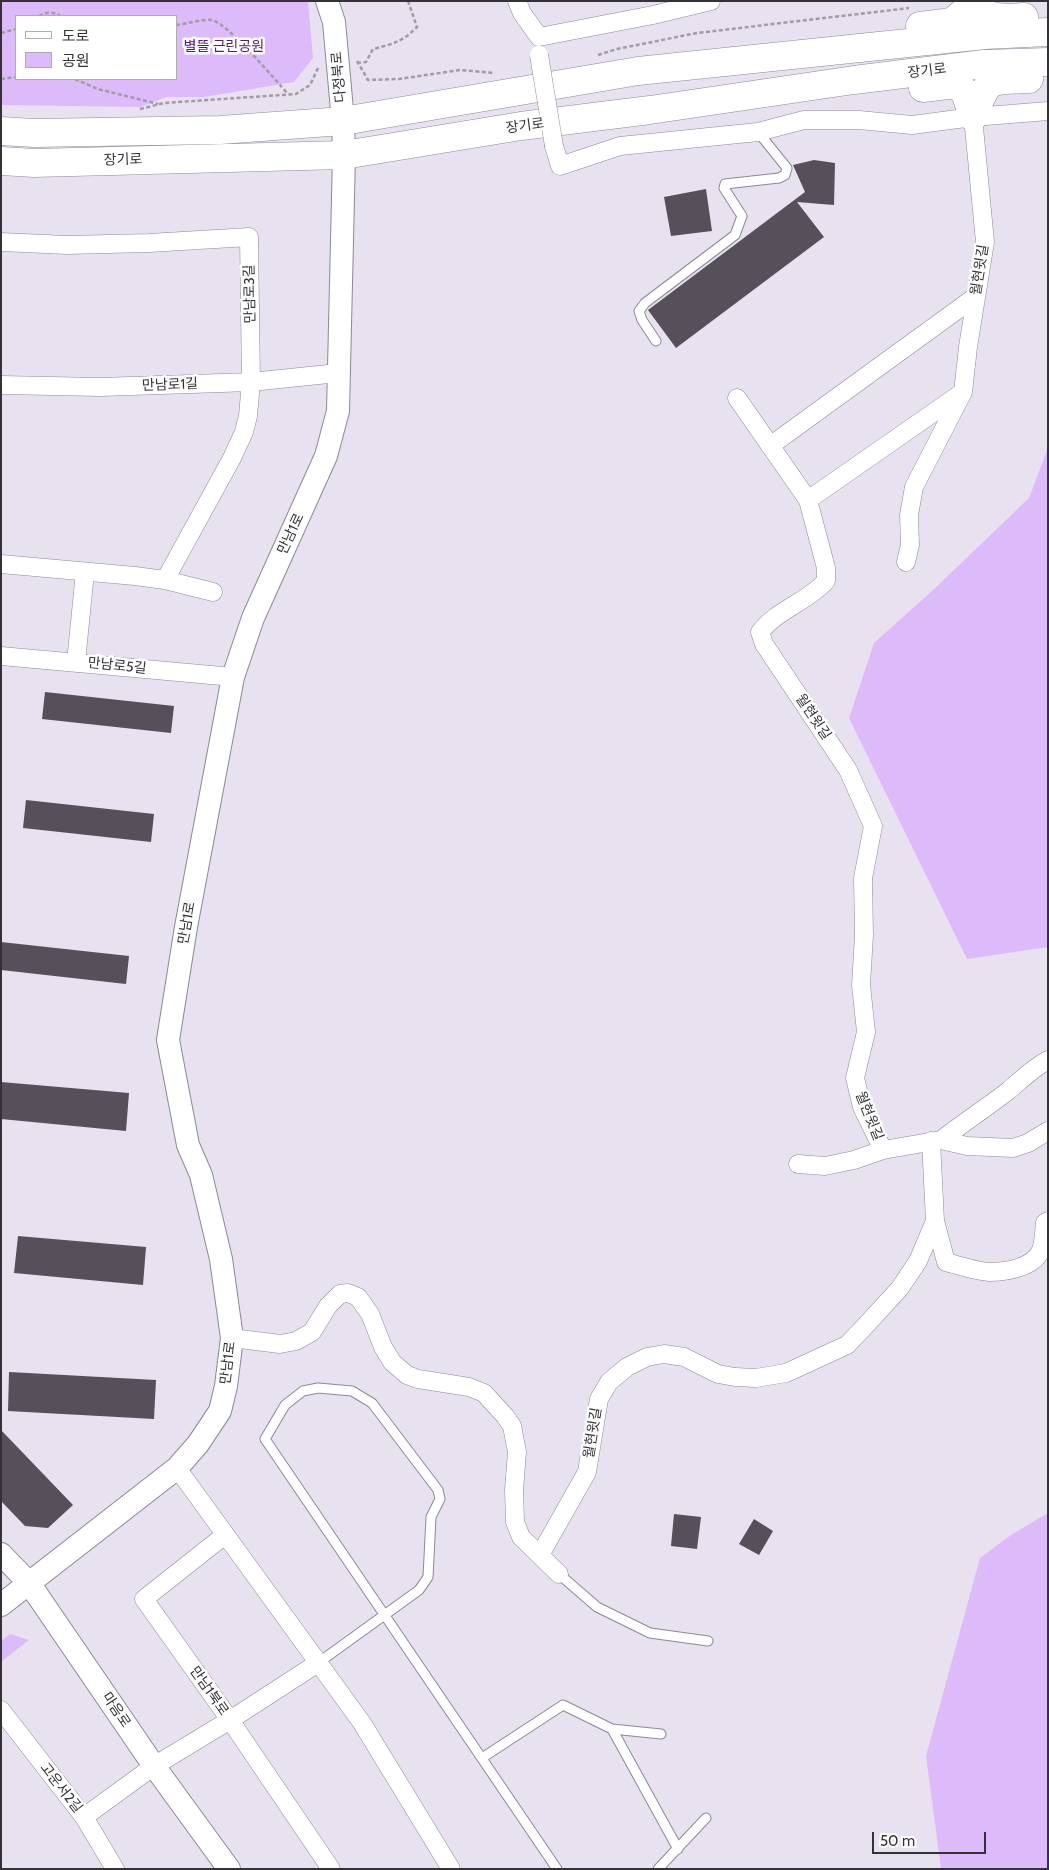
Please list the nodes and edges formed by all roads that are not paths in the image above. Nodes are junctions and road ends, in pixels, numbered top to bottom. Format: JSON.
{"nodes":[{"id":1,"x":327,"y":1,"type":"edge"},
{"id":2,"x":517,"y":1,"type":"edge"},
{"id":3,"x":711,"y":1,"type":"edge"},
{"id":4,"x":969,"y":4,"type":"edge"},
{"id":5,"x":1048,"y":16,"type":"edge"},
{"id":6,"x":1048,"y":32,"type":"edge"},
{"id":7,"x":539,"y":38,"type":"junction"},
{"id":8,"x":1048,"y":62,"type":"edge"},
{"id":9,"x":638,"y":71,"type":"junction"},
{"id":10,"x":1048,"y":78,"type":"edge"},
{"id":11,"x":854,"y":80,"type":"junction"},
{"id":12,"x":1048,"y":111,"type":"edge"},
{"id":13,"x":973,"y":117,"type":"junction"},
{"id":14,"x":343,"y":121,"type":"junction"},
{"id":15,"x":1,"y":131,"type":"edge"},
{"id":16,"x":758,"y":132,"type":"junction"},
{"id":17,"x":344,"y":154,"type":"junction"},
{"id":18,"x":1,"y":161,"type":"edge"},
{"id":19,"x":1,"y":242,"type":"edge"},
{"id":20,"x":976,"y":297,"type":"junction"},
{"id":21,"x":656,"y":341,"type":"dead end"},
{"id":22,"x":338,"y":373,"type":"junction"},
{"id":23,"x":251,"y":382,"type":"junction"},
{"id":24,"x":1,"y":385,"type":"edge"},
{"id":25,"x":963,"y":392,"type":"junction"},
{"id":26,"x":737,"y":398,"type":"dead end"},
{"id":27,"x":770,"y":446,"type":"junction"},
{"id":28,"x":808,"y":500,"type":"junction"},
{"id":29,"x":906,"y":562,"type":"dead end"},
{"id":30,"x":1,"y":564,"type":"edge"},
{"id":31,"x":85,"y":572,"type":"junction"},
{"id":32,"x":166,"y":580,"type":"junction"},
{"id":33,"x":213,"y":592,"type":"dead end"},
{"id":34,"x":1,"y":656,"type":"edge"},
{"id":35,"x":76,"y":662,"type":"junction"},
{"id":36,"x":233,"y":677,"type":"junction"},
{"id":37,"x":1048,"y":1060,"type":"edge"},
{"id":38,"x":1048,"y":1132,"type":"edge"},
{"id":39,"x":936,"y":1141,"type":"junction"},
{"id":40,"x":883,"y":1150,"type":"junction"},
{"id":41,"x":798,"y":1164,"type":"dead end"},
{"id":42,"x":935,"y":1221,"type":"junction"},
{"id":43,"x":1048,"y":1221,"type":"edge"},
{"id":44,"x":232,"y":1338,"type":"junction"},
{"id":45,"x":177,"y":1468,"type":"junction"},
{"id":46,"x":225,"y":1535,"type":"junction"},
{"id":47,"x":1,"y":1554,"type":"edge"},
{"id":48,"x":540,"y":1554,"type":"junction"},
{"id":49,"x":559,"y":1574,"type":"joint"},
{"id":50,"x":29,"y":1583,"type":"junction"},
{"id":51,"x":1,"y":1605,"type":"edge"},
{"id":52,"x":384,"y":1615,"type":"junction"},
{"id":53,"x":708,"y":1641,"type":"dead end"},
{"id":54,"x":318,"y":1663,"type":"junction"},
{"id":55,"x":1,"y":1710,"type":"edge"},
{"id":56,"x":230,"y":1720,"type":"junction"},
{"id":57,"x":612,"y":1729,"type":"junction"},
{"id":58,"x":661,"y":1734,"type":"dead end"},
{"id":59,"x":482,"y":1758,"type":"junction"},
{"id":60,"x":154,"y":1766,"type":"junction"},
{"id":61,"x":84,"y":1817,"type":"junction"},
{"id":62,"x":706,"y":1818,"type":"dead end"},
{"id":63,"x":678,"y":1849,"type":"junction"},
{"id":64,"x":115,"y":1869,"type":"edge"},
{"id":65,"x":228,"y":1869,"type":"edge"},
{"id":66,"x":331,"y":1869,"type":"edge"},
{"id":67,"x":451,"y":1869,"type":"edge"},
{"id":68,"x":557,"y":1869,"type":"edge"},
{"id":69,"x":658,"y":1869,"type":"edge"}],
"edges":[{"from":1,"to":14,"type":"street","name":"다정북로"},
{"from":2,"to":7,"type":"street"},
{"from":3,"to":7,"type":"street"},
{"from":4,"to":5,"type":"main road"},
{"from":4,"to":9,"type":"main road"},
{"from":6,"to":9,"type":"main road","name":"장기로"},
{"from":7,"to":16,"type":"street","bridge":true},
{"from":8,"to":11,"type":"main road","name":"장기로"},
{"from":9,"to":14,"type":"main road","name":"장기로"},
{"from":10,"to":13,"type":"main road"},
{"from":11,"to":13,"type":"main road"},
{"from":11,"to":17,"type":"main road","name":"장기로"},
{"from":12,"to":13,"type":"street"},
{"from":13,"to":16,"type":"street"},
{"from":13,"to":20,"type":"street","name":"월현윗길"},
{"from":14,"to":15,"type":"main road","name":"장기로"},
{"from":14,"to":17,"type":"street","name":"다정북로"},
{"from":16,"to":21,"type":"lane"},
{"from":17,"to":18,"type":"main road","name":"장기로"},
{"from":17,"to":22,"type":"street","name":"만남1로"},
{"from":19,"to":23,"type":"street","name":"만남로3길"},
{"from":20,"to":25,"type":"street","name":"월현윗길"},
{"from":20,"to":27,"type":"street"},
{"from":22,"to":23,"type":"street","name":"만남로1길"},
{"from":22,"to":36,"type":"street","name":"만남1로"},
{"from":23,"to":24,"type":"street","name":"만남로1길"},
{"from":23,"to":32,"type":"street","name":"만남로3길"},
{"from":25,"to":28,"type":"street"},
{"from":25,"to":29,"type":"street","name":"월현윗길"},
{"from":26,"to":27,"type":"street"},
{"from":27,"to":28,"type":"street"},
{"from":28,"to":40,"type":"street","name":"월현윗길"},
{"from":30,"to":31,"type":"street"},
{"from":31,"to":32,"type":"street"},
{"from":31,"to":35,"type":"street"},
{"from":32,"to":33,"type":"street"},
{"from":34,"to":35,"type":"street","name":"만남로5길"},
{"from":35,"to":36,"type":"street","name":"만남로5길"},
{"from":36,"to":44,"type":"street","name":"만남1로"},
{"from":37,"to":39,"type":"street","name":"월현윗길"},
{"from":38,"to":39,"type":"street"},
{"from":39,"to":40,"type":"street","name":"월현윗길"},
{"from":39,"to":42,"type":"street","name":"월현윗길"},
{"from":40,"to":41,"type":"street","name":"월현윗길"},
{"from":42,"to":43,"type":"street","name":"월현윗길"},
{"from":42,"to":48,"type":"street","name":"월현윗길"},
{"from":44,"to":45,"type":"street","name":"만남1로"},
{"from":44,"to":48,"type":"street"},
{"from":45,"to":46,"type":"street"},
{"from":45,"to":50,"type":"street","name":"만남1로"},
{"from":46,"to":54,"type":"street"},
{"from":46,"to":56,"type":"street","name":"만남1북로"},
{"from":47,"to":50,"type":"street","name":"마음로"},
{"from":48,"to":49,"type":"street"},
{"from":49,"to":53,"type":"lane"},
{"from":50,"to":51,"type":"street","name":"만남1로"},
{"from":50,"to":60,"type":"street","name":"마음로"},
{"from":52,"to":52,"type":"lane"},
{"from":52,"to":54,"type":"lane"},
{"from":52,"to":59,"type":"lane"},
{"from":54,"to":56,"type":"street"},
{"from":54,"to":67,"type":"street"},
{"from":55,"to":61,"type":"street","name":"고운서2길"},
{"from":56,"to":60,"type":"street"},
{"from":56,"to":66,"type":"street","name":"만남1북로"},
{"from":57,"to":58,"type":"lane"},
{"from":57,"to":59,"type":"lane"},
{"from":57,"to":63,"type":"lane"},
{"from":59,"to":68,"type":"lane"},
{"from":60,"to":61,"type":"street"},
{"from":60,"to":65,"type":"street","name":"마음로"},
{"from":61,"to":64,"type":"street","name":"고운서2길"},
{"from":62,"to":63,"type":"lane"},
{"from":63,"to":69,"type":"lane"}]}
